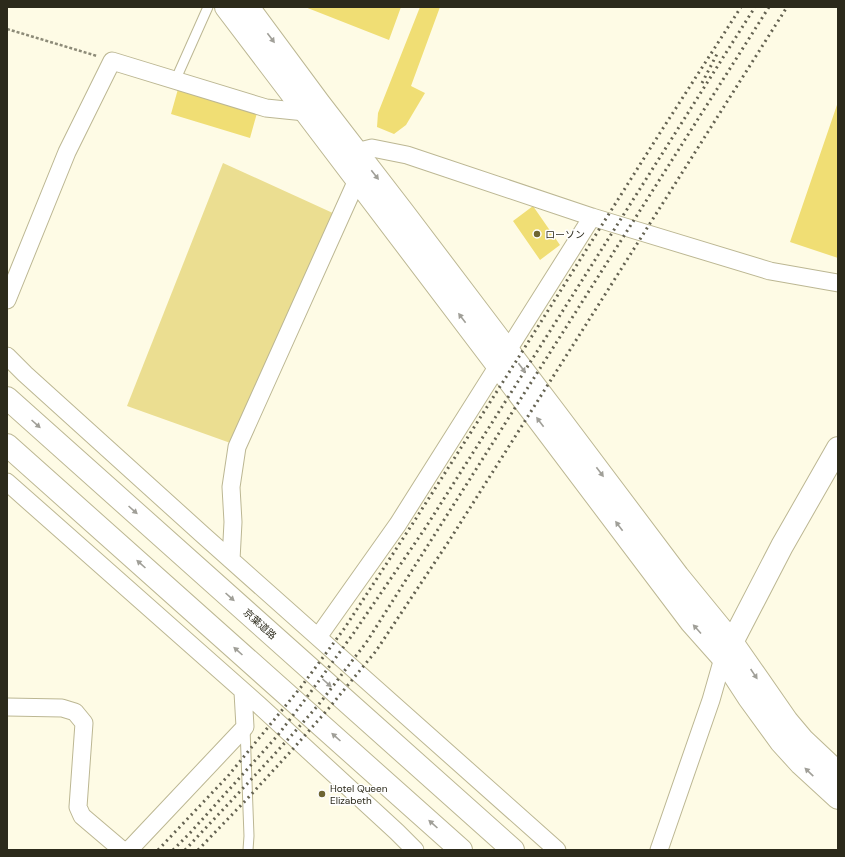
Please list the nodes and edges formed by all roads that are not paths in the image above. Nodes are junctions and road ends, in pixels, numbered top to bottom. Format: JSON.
{"nodes":[{"id":1,"x":208,"y":7,"type":"edge"},
{"id":2,"x":226,"y":7,"type":"edge"},
{"id":3,"x":248,"y":7,"type":"edge"},
{"id":4,"x":175,"y":81,"type":"junction"},
{"id":5,"x":312,"y":107,"type":"junction"},
{"id":6,"x":348,"y":155,"type":"junction"},
{"id":7,"x":358,"y":180,"type":"junction"},
{"id":8,"x":592,"y":217,"type":"junction"},
{"id":9,"x":838,"y":283,"type":"edge"},
{"id":10,"x":7,"y":300,"type":"edge"},
{"id":11,"x":7,"y":356,"type":"edge"},
{"id":12,"x":503,"y":358,"type":"junction"},
{"id":13,"x":7,"y":398,"type":"edge"},
{"id":14,"x":7,"y":445,"type":"edge"},
{"id":15,"x":838,"y":448,"type":"edge"},
{"id":16,"x":7,"y":482,"type":"edge"},
{"id":17,"x":231,"y":560,"type":"junction"},
{"id":18,"x":318,"y":637,"type":"junction"},
{"id":19,"x":728,"y":650,"type":"junction"},
{"id":20,"x":243,"y":692,"type":"junction"},
{"id":21,"x":7,"y":707,"type":"edge"},
{"id":22,"x":245,"y":727,"type":"junction"},
{"id":23,"x":838,"y":774,"type":"edge"},
{"id":24,"x":838,"y":798,"type":"edge"},
{"id":25,"x":122,"y":850,"type":"edge"},
{"id":26,"x":129,"y":850,"type":"edge"},
{"id":27,"x":248,"y":850,"type":"edge"},
{"id":28,"x":415,"y":850,"type":"edge"},
{"id":29,"x":462,"y":850,"type":"edge"},
{"id":30,"x":513,"y":850,"type":"edge"},
{"id":31,"x":557,"y":850,"type":"edge"},
{"id":32,"x":659,"y":850,"type":"edge"}],
"edges":[{"from":1,"to":4,"type":"lane"},
{"from":2,"to":5,"type":"main road"},
{"from":3,"to":5,"type":"main road","one_way":true},
{"from":4,"to":5,"type":"street"},
{"from":4,"to":10,"type":"street"},
{"from":5,"to":6,"type":"main road"},
{"from":6,"to":7,"type":"main road"},
{"from":6,"to":8,"type":"street"},
{"from":6,"to":12,"type":"main road","one_way":true},
{"from":12,"to":7,"type":"main road","one_way":true},
{"from":7,"to":17,"type":"street"},
{"from":8,"to":9,"type":"street"},
{"from":8,"to":12,"type":"street"},
{"from":11,"to":17,"type":"street"},
{"from":12,"to":18,"type":"street"},
{"from":12,"to":19,"type":"main road"},
{"from":13,"to":30,"type":"main road","name":"京葉道路","one_way":true},
{"from":29,"to":14,"type":"main road","one_way":true},
{"from":15,"to":19,"type":"main road"},
{"from":16,"to":20,"type":"street"},
{"from":17,"to":18,"type":"street"},
{"from":18,"to":31,"type":"street"},
{"from":19,"to":23,"type":"main road","one_way":true},
{"from":24,"to":19,"type":"main road","one_way":true},
{"from":19,"to":32,"type":"street"},
{"from":20,"to":22,"type":"street"},
{"from":20,"to":28,"type":"street"},
{"from":21,"to":25,"type":"street"},
{"from":22,"to":26,"type":"street"},
{"from":22,"to":27,"type":"lane"}]}
